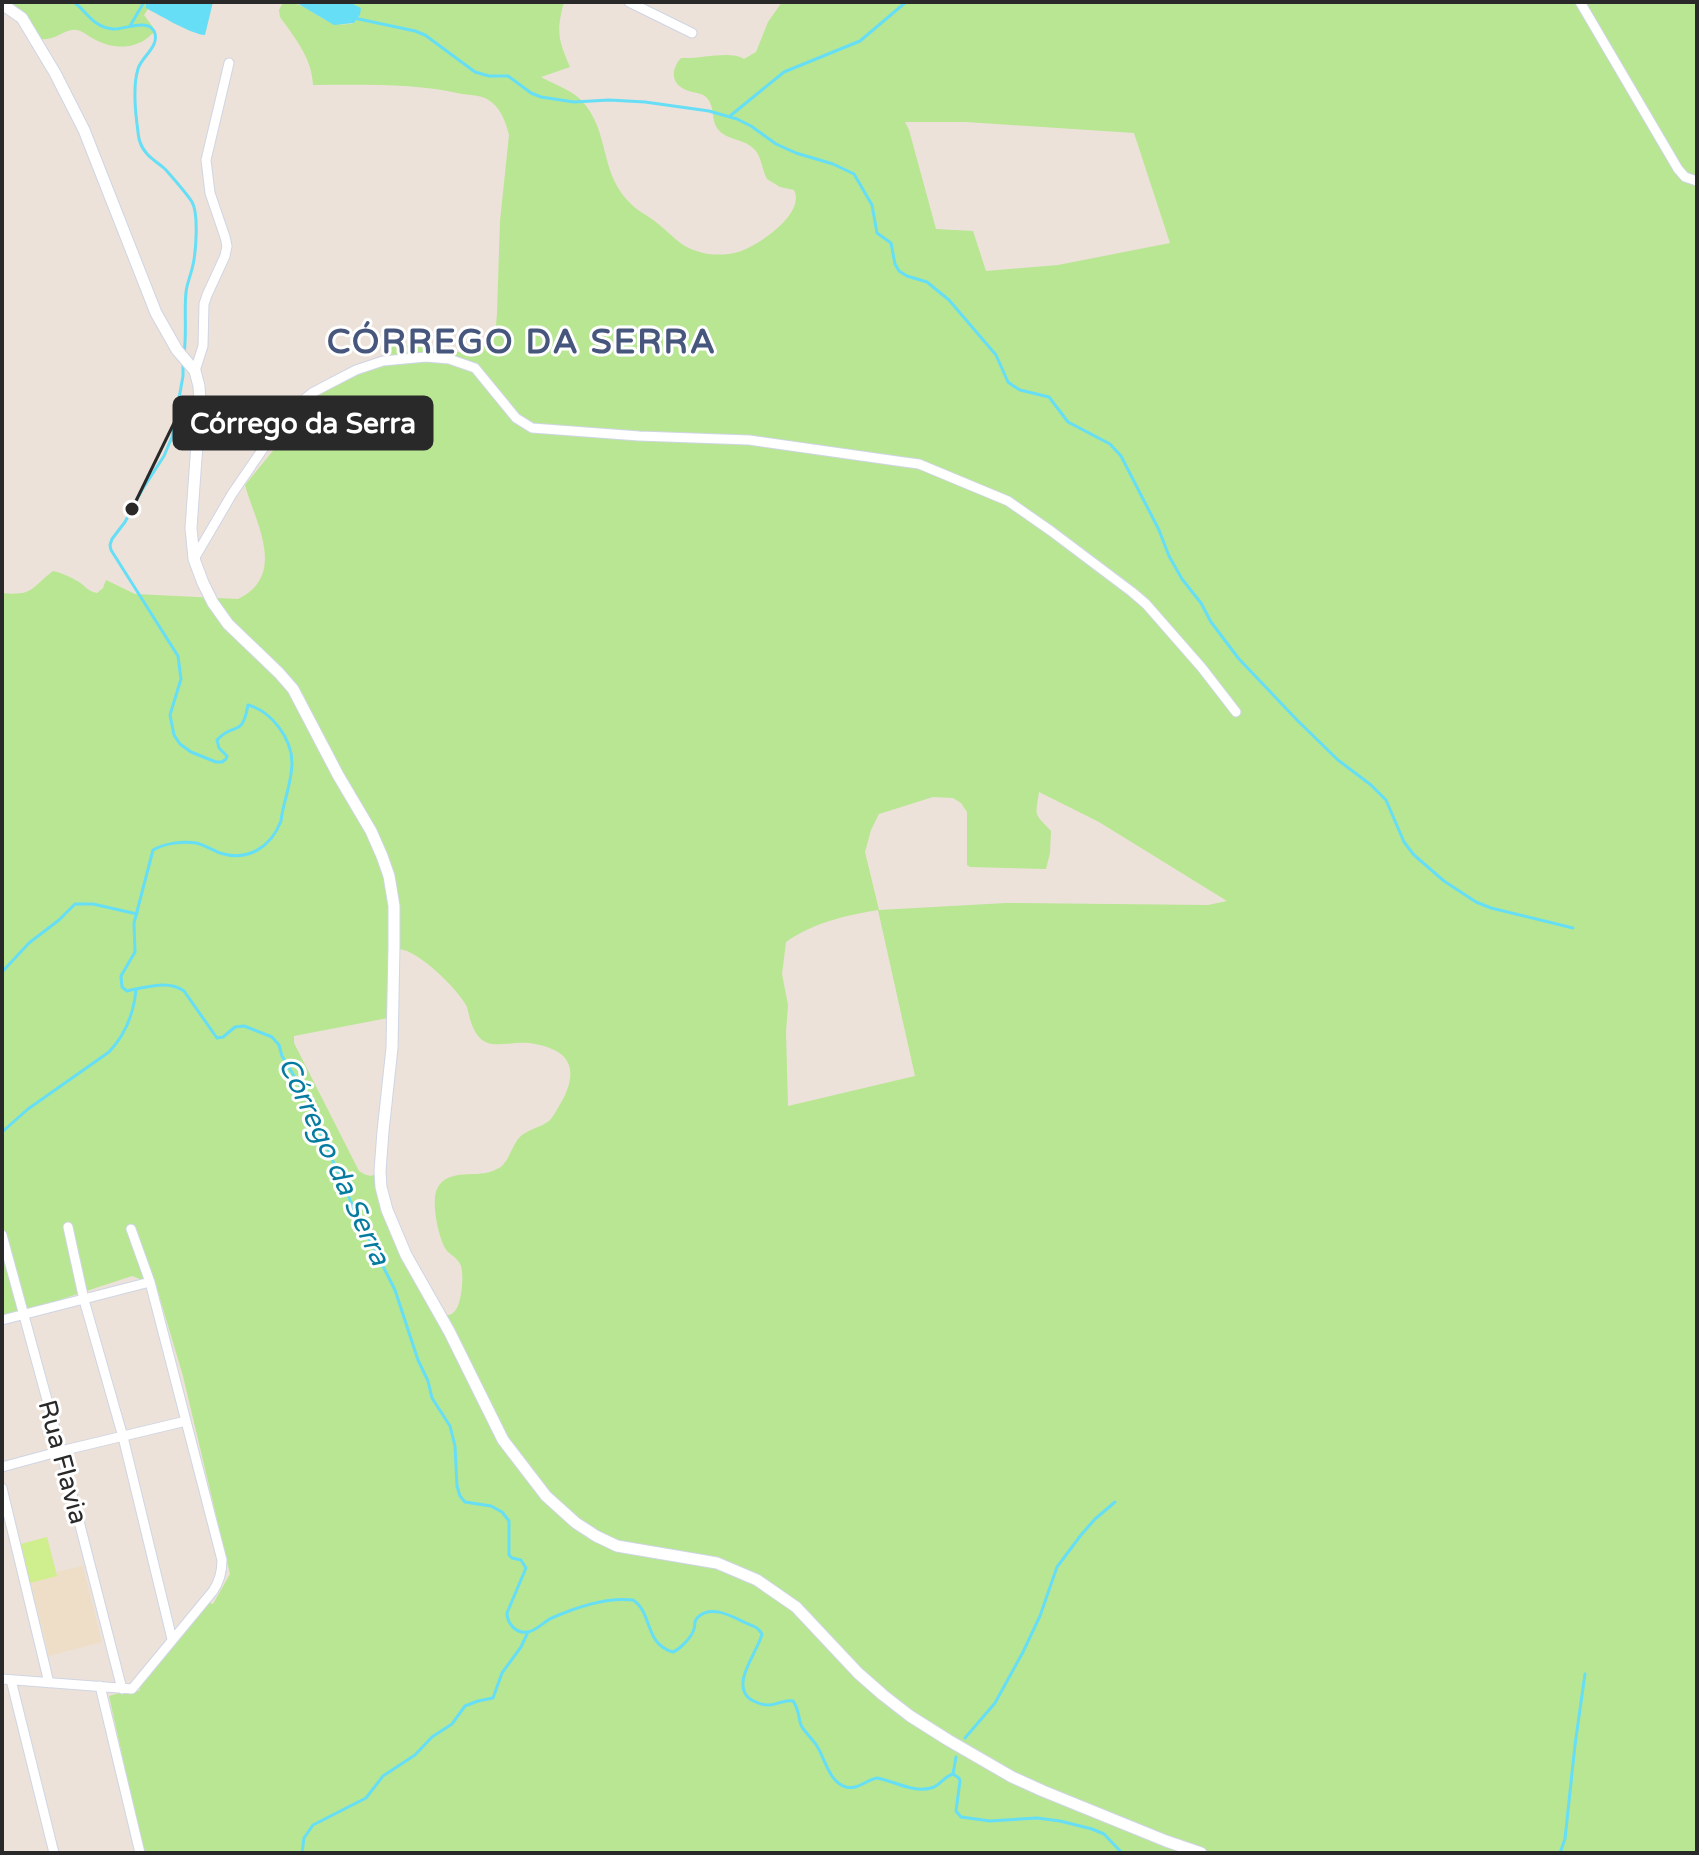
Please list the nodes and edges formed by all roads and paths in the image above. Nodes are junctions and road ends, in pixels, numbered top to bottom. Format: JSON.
{"nodes":[{"id":1,"x":629,"y":2,"type":"edge"},
{"id":2,"x":1580,"y":2,"type":"edge"},
{"id":3,"x":2,"y":4,"type":"edge"},
{"id":4,"x":692,"y":33,"type":"dead end"},
{"id":5,"x":229,"y":63,"type":"dead end"},
{"id":6,"x":1697,"y":181,"type":"edge"},
{"id":7,"x":191,"y":367,"type":"junction"},
{"id":8,"x":194,"y":559,"type":"junction"},
{"id":9,"x":1236,"y":712,"type":"dead end"},
{"id":10,"x":68,"y":1227,"type":"dead end"},
{"id":11,"x":131,"y":1229,"type":"dead end"},
{"id":12,"x":2,"y":1235,"type":"edge"},
{"id":13,"x":150,"y":1282,"type":"junction"},
{"id":14,"x":84,"y":1300,"type":"junction"},
{"id":15,"x":23,"y":1315,"type":"junction"},
{"id":16,"x":2,"y":1320,"type":"edge"},
{"id":17,"x":186,"y":1421,"type":"junction"},
{"id":18,"x":123,"y":1437,"type":"junction"},
{"id":19,"x":61,"y":1451,"type":"junction"},
{"id":20,"x":2,"y":1467,"type":"edge"},
{"id":21,"x":2,"y":1488,"type":"edge"},
{"id":22,"x":172,"y":1639,"type":"junction"},
{"id":23,"x":6,"y":1680,"type":"edge"},
{"id":24,"x":49,"y":1683,"type":"junction"},
{"id":25,"x":100,"y":1686,"type":"junction"},
{"id":26,"x":122,"y":1689,"type":"junction"},
{"id":27,"x":54,"y":1853,"type":"edge"},
{"id":28,"x":140,"y":1853,"type":"edge"},
{"id":29,"x":1201,"y":1853,"type":"edge"}],
"edges":[{"from":1,"to":4,"type":"street"},
{"from":2,"to":6,"type":"street"},
{"from":3,"to":7,"type":"street"},
{"from":5,"to":7,"type":"street"},
{"from":7,"to":8,"type":"street"},
{"from":8,"to":9,"type":"street"},
{"from":8,"to":29,"type":"street"},
{"from":10,"to":14,"type":"street"},
{"from":11,"to":13,"type":"street"},
{"from":12,"to":15,"type":"street","name":"Rua Flavia"},
{"from":13,"to":14,"type":"street"},
{"from":13,"to":17,"type":"street"},
{"from":14,"to":15,"type":"street"},
{"from":14,"to":18,"type":"street"},
{"from":15,"to":16,"type":"street"},
{"from":15,"to":19,"type":"street","name":"Rua Flavia"},
{"from":17,"to":18,"type":"street"},
{"from":17,"to":22,"type":"street"},
{"from":18,"to":19,"type":"street"},
{"from":18,"to":22,"type":"street"},
{"from":19,"to":20,"type":"street"},
{"from":19,"to":26,"type":"street","name":"Rua Flavia"},
{"from":21,"to":24,"type":"street"},
{"from":22,"to":26,"type":"street"},
{"from":23,"to":24,"type":"street"},
{"from":23,"to":27,"type":"street"},
{"from":24,"to":25,"type":"street"},
{"from":25,"to":26,"type":"street"},
{"from":25,"to":28,"type":"street"}]}
